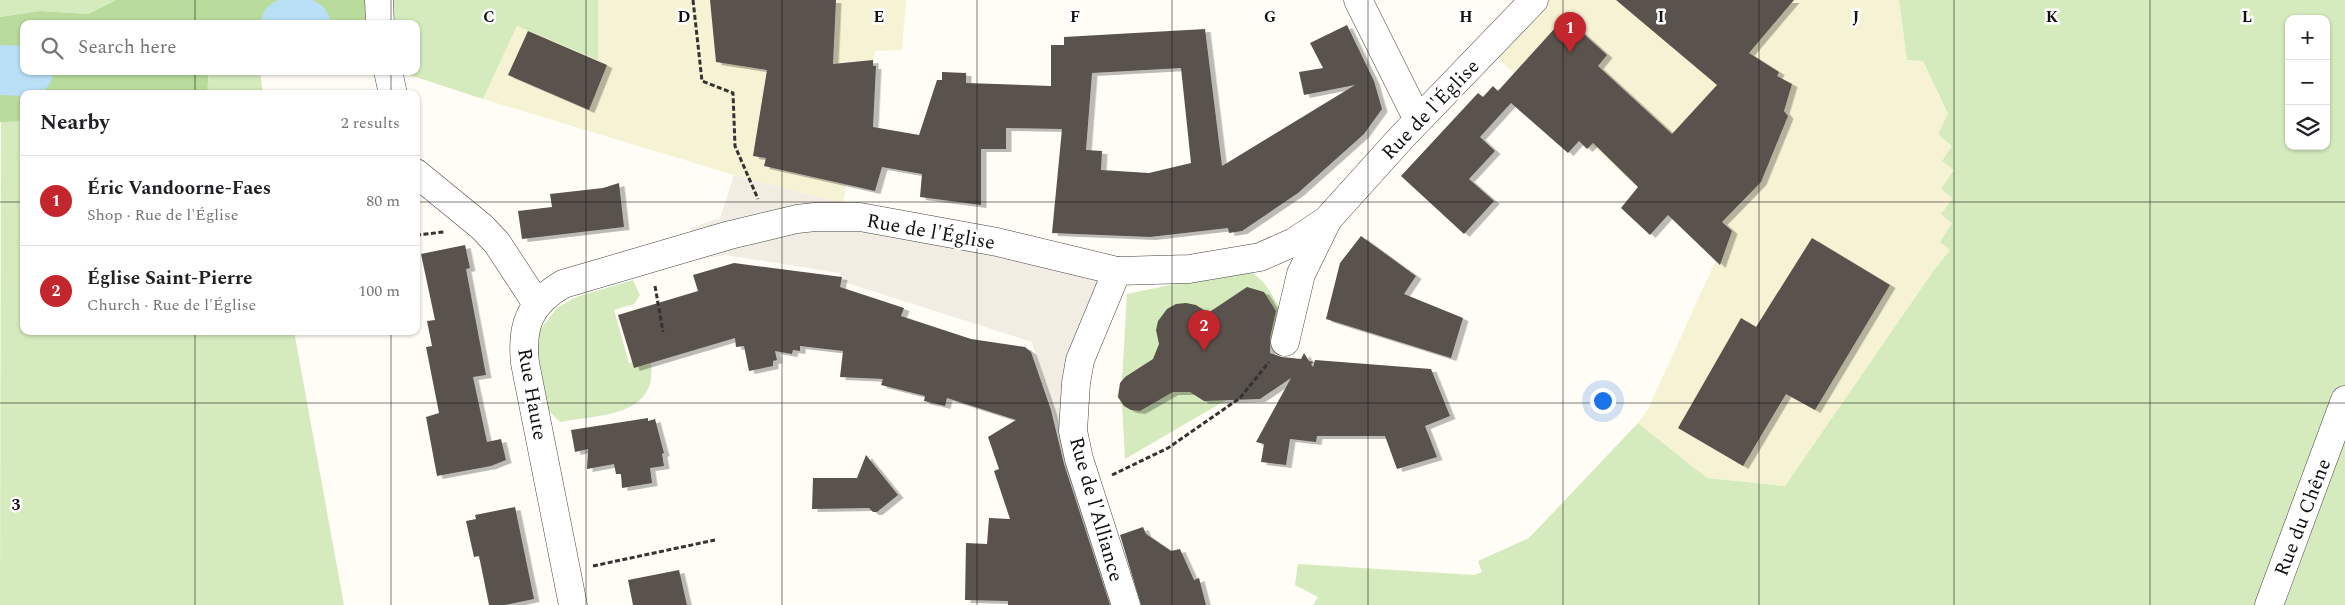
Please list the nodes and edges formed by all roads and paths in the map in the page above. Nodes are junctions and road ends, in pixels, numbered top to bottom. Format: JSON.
{"nodes":[{"id":1,"x":379,"y":0,"type":"edge"},
{"id":2,"x":693,"y":0,"type":"edge"},
{"id":3,"x":1358,"y":0,"type":"edge"},
{"id":4,"x":1534,"y":0,"type":"edge"},
{"id":5,"x":380,"y":20,"type":"edge"},
{"id":6,"x":389,"y":75,"type":"edge"},
{"id":7,"x":392,"y":90,"type":"edge"},
{"id":8,"x":1418,"y":120,"type":"junction"},
{"id":9,"x":420,"y":176,"type":"edge"},
{"id":10,"x":1327,"y":220,"type":"junction"},
{"id":11,"x":770,"y":225,"type":"junction"},
{"id":12,"x":662,"y":254,"type":"junction"},
{"id":13,"x":1117,"y":271,"type":"junction"},
{"id":14,"x":538,"y":304,"type":"junction"},
{"id":15,"x":663,"y":332,"type":"dead end"},
{"id":16,"x":1285,"y":342,"type":"joint"},
{"id":17,"x":2345,"y":400,"type":"edge"},
{"id":18,"x":1088,"y":486,"type":"junction"},
{"id":19,"x":714,"y":540,"type":"dead end"},
{"id":20,"x":567,"y":572,"type":"junction"},
{"id":21,"x":574,"y":605,"type":"edge"},
{"id":22,"x":1126,"y":605,"type":"edge"},
{"id":23,"x":2268,"y":605,"type":"edge"}],
"edges":[{"from":1,"to":5,"type":"street"},
{"from":2,"to":11,"type":"path"},
{"from":3,"to":8,"type":"street"},
{"from":4,"to":8,"type":"street","name":"Rue de l'Église"},
{"from":6,"to":7,"type":"street"},
{"from":8,"to":10,"type":"street","name":"Rue de l'Église"},
{"from":9,"to":14,"type":"street"},
{"from":10,"to":13,"type":"street","name":"Rue de l'Église"},
{"from":10,"to":16,"type":"street","name":"Rue de l'Église"},
{"from":11,"to":12,"type":"street","name":"Rue de l'Église"},
{"from":11,"to":13,"type":"street","name":"Rue de l'Église"},
{"from":12,"to":14,"type":"street","name":"Rue de l'Église"},
{"from":12,"to":15,"type":"path"},
{"from":13,"to":18,"type":"street","name":"Rue de l'Alliance"},
{"from":14,"to":20,"type":"street","name":"Rue Haute"},
{"from":16,"to":18,"type":"path"},
{"from":17,"to":23,"type":"street","name":"Rue du Chêne"},
{"from":18,"to":22,"type":"street","name":"Rue de l'Alliance"},
{"from":19,"to":20,"type":"path"},
{"from":20,"to":21,"type":"street","name":"Rue Haute"}]}
